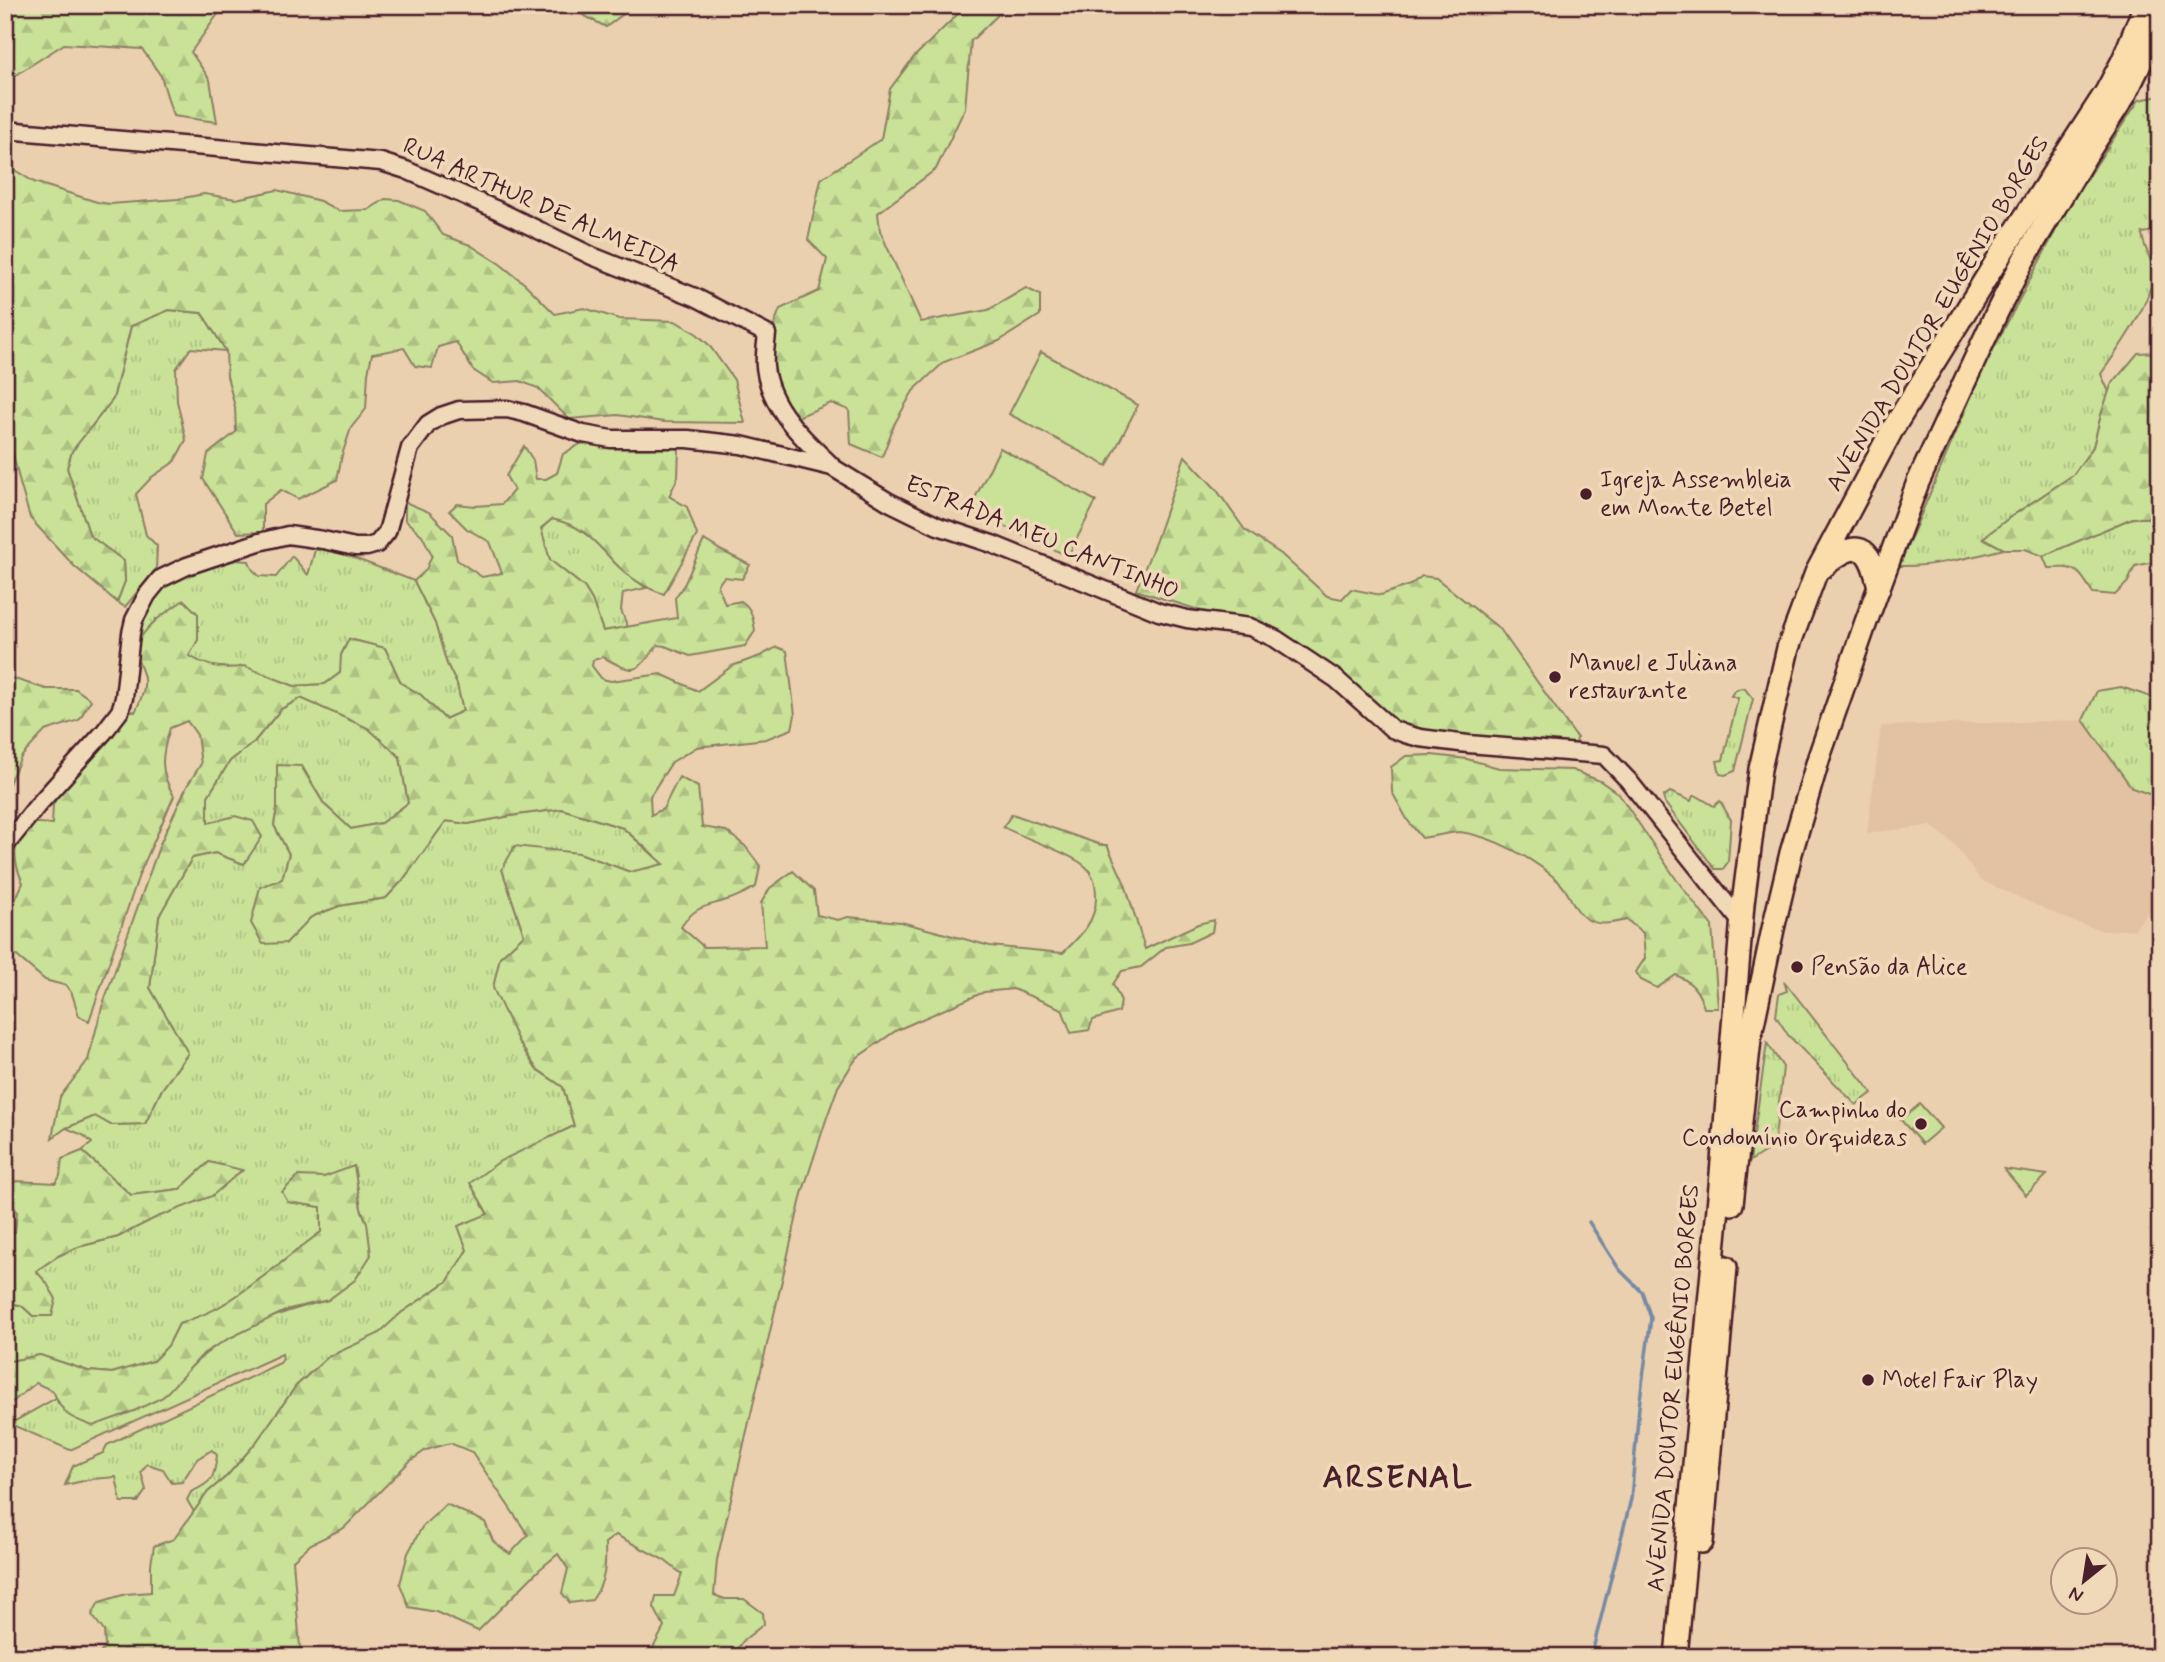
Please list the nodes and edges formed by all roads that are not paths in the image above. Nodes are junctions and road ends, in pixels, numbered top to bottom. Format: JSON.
{"nodes":[{"id":1,"x":2145,"y":5,"type":"edge"},
{"id":2,"x":2160,"y":15,"type":"edge"},
{"id":3,"x":5,"y":130,"type":"edge"},
{"id":4,"x":832,"y":467,"type":"junction"},
{"id":5,"x":1816,"y":573,"type":"junction"},
{"id":6,"x":1879,"y":588,"type":"junction"},
{"id":7,"x":5,"y":846,"type":"edge"},
{"id":8,"x":1741,"y":922,"type":"junction"},
{"id":9,"x":1676,"y":1657,"type":"edge"},
{"id":10,"x":1691,"y":1657,"type":"edge"}],
"edges":[{"from":1,"to":5,"type":"highway","name":"AVENIDA DOUTOR EUGÊNIO BORGES"},
{"from":2,"to":6,"type":"highway","name":"AVENIDA DOUTOR EUGÊNIO BORGES"},
{"from":3,"to":4,"type":"street","name":"RUA ARTHUR DE ALMEIDA"},
{"from":4,"to":7,"type":"street","name":"ESTRADA MEU CANTINHO"},
{"from":4,"to":8,"type":"street","name":"ESTRADA MEU CANTINHO"},
{"from":5,"to":6,"type":"highway"},
{"from":5,"to":8,"type":"highway","name":"AVENIDA DOUTOR EUGÊNIO BORGES"},
{"from":6,"to":10,"type":"highway","name":"AVENIDA DOUTOR EUGÊNIO BORGES"},
{"from":8,"to":9,"type":"highway","name":"AVENIDA DOUTOR EUGÊNIO BORGES"}]}
